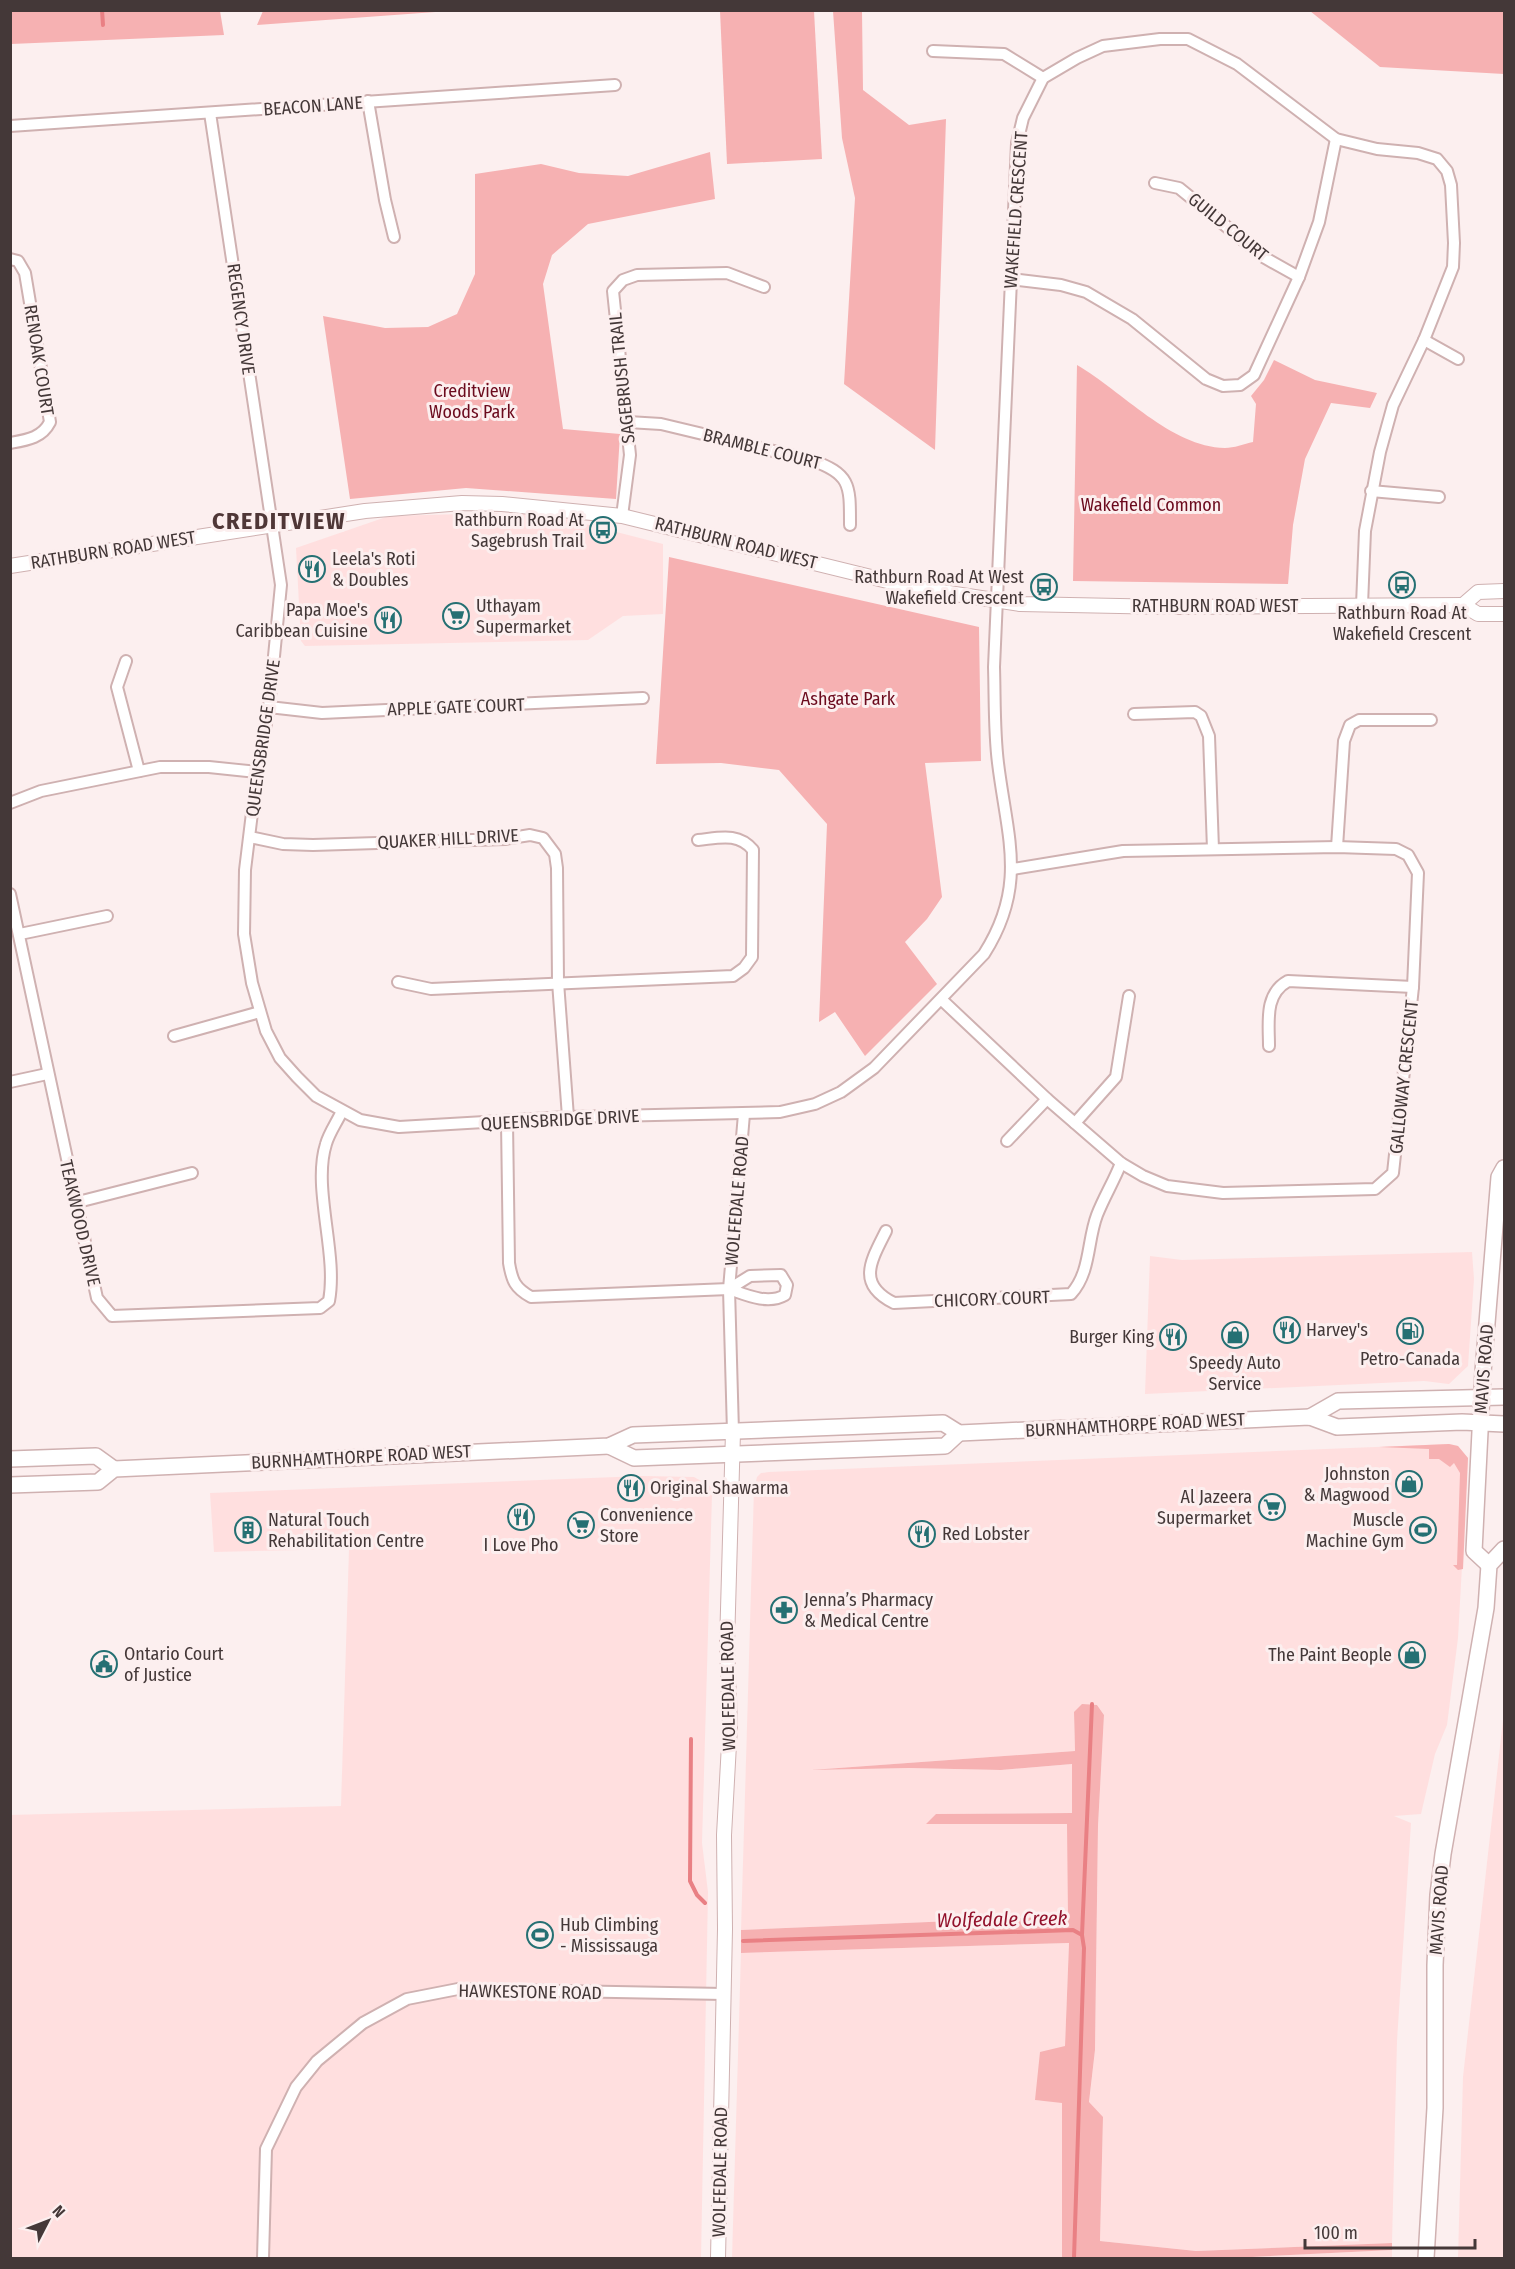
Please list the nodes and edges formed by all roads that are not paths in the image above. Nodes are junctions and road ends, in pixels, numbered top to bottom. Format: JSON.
{"nodes":[{"id":1,"x":933,"y":51,"type":"dead end"},
{"id":2,"x":1043,"y":78,"type":"junction"},
{"id":3,"x":615,"y":85,"type":"dead end"},
{"id":4,"x":368,"y":101,"type":"junction"},
{"id":5,"x":210,"y":113,"type":"junction"},
{"id":6,"x":10,"y":126,"type":"edge"},
{"id":7,"x":1336,"y":139,"type":"junction"},
{"id":8,"x":1155,"y":183,"type":"dead end"},
{"id":9,"x":394,"y":237,"type":"dead end"},
{"id":10,"x":10,"y":259,"type":"edge"},
{"id":11,"x":1299,"y":277,"type":"junction"},
{"id":12,"x":1011,"y":279,"type":"junction"},
{"id":13,"x":764,"y":287,"type":"dead end"},
{"id":14,"x":1424,"y":340,"type":"junction"},
{"id":15,"x":1458,"y":359,"type":"dead end"},
{"id":16,"x":628,"y":422,"type":"junction"},
{"id":17,"x":10,"y":443,"type":"edge"},
{"id":18,"x":1371,"y":491,"type":"junction"},
{"id":19,"x":1439,"y":497,"type":"dead end"},
{"id":20,"x":622,"y":516,"type":"junction"},
{"id":21,"x":272,"y":525,"type":"junction"},
{"id":22,"x":850,"y":525,"type":"dead end"},
{"id":23,"x":10,"y":566,"type":"edge"},
{"id":24,"x":1504,"y":591,"type":"edge"},
{"id":25,"x":997,"y":601,"type":"junction"},
{"id":26,"x":1463,"y":604,"type":"junction"},
{"id":27,"x":1362,"y":605,"type":"junction"},
{"id":28,"x":1504,"y":614,"type":"edge"},
{"id":29,"x":126,"y":662,"type":"dead end"},
{"id":30,"x":643,"y":698,"type":"dead end"},
{"id":31,"x":269,"y":707,"type":"junction"},
{"id":32,"x":1134,"y":714,"type":"dead end"},
{"id":33,"x":1431,"y":720,"type":"dead end"},
{"id":34,"x":139,"y":771,"type":"junction"},
{"id":35,"x":256,"y":772,"type":"junction"},
{"id":36,"x":10,"y":803,"type":"edge"},
{"id":37,"x":250,"y":837,"type":"junction"},
{"id":38,"x":698,"y":840,"type":"dead end"},
{"id":39,"x":1337,"y":847,"type":"junction"},
{"id":40,"x":1213,"y":849,"type":"junction"},
{"id":41,"x":1013,"y":869,"type":"junction"},
{"id":42,"x":10,"y":894,"type":"edge"},
{"id":43,"x":107,"y":916,"type":"dead end"},
{"id":44,"x":20,"y":934,"type":"junction"},
{"id":45,"x":398,"y":982,"type":"dead end"},
{"id":46,"x":558,"y":982,"type":"junction"},
{"id":47,"x":1413,"y":987,"type":"junction"},
{"id":48,"x":1130,"y":996,"type":"dead end"},
{"id":49,"x":942,"y":1000,"type":"junction"},
{"id":50,"x":261,"y":1012,"type":"junction"},
{"id":51,"x":174,"y":1036,"type":"dead end"},
{"id":52,"x":1269,"y":1046,"type":"dead end"},
{"id":53,"x":47,"y":1074,"type":"junction"},
{"id":54,"x":10,"y":1082,"type":"edge"},
{"id":55,"x":1047,"y":1099,"type":"junction"},
{"id":56,"x":342,"y":1111,"type":"junction"},
{"id":57,"x":744,"y":1114,"type":"junction"},
{"id":58,"x":568,"y":1117,"type":"junction"},
{"id":59,"x":507,"y":1122,"type":"junction"},
{"id":60,"x":1075,"y":1123,"type":"junction"},
{"id":61,"x":1007,"y":1141,"type":"dead end"},
{"id":62,"x":1121,"y":1163,"type":"junction"},
{"id":63,"x":1504,"y":1168,"type":"edge"},
{"id":64,"x":192,"y":1173,"type":"dead end"},
{"id":65,"x":74,"y":1203,"type":"junction"},
{"id":66,"x":886,"y":1231,"type":"dead end"},
{"id":67,"x":729,"y":1289,"type":"junction"},
{"id":68,"x":1482,"y":1396,"type":"junction"},
{"id":69,"x":1504,"y":1397,"type":"edge"},
{"id":70,"x":1310,"y":1417,"type":"junction"},
{"id":71,"x":1481,"y":1423,"type":"junction"},
{"id":72,"x":1504,"y":1424,"type":"edge"},
{"id":73,"x":732,"y":1432,"type":"junction"},
{"id":74,"x":959,"y":1433,"type":"junction"},
{"id":75,"x":609,"y":1446,"type":"junction"},
{"id":76,"x":732,"y":1454,"type":"junction"},
{"id":77,"x":10,"y":1459,"type":"edge"},
{"id":78,"x":114,"y":1469,"type":"junction"},
{"id":79,"x":10,"y":1485,"type":"edge"},
{"id":80,"x":1504,"y":1549,"type":"edge"},
{"id":81,"x":1489,"y":1565,"type":"junction"},
{"id":82,"x":724,"y":1994,"type":"junction"},
{"id":83,"x":263,"y":2259,"type":"edge"},
{"id":84,"x":718,"y":2259,"type":"edge"},
{"id":85,"x":1426,"y":2259,"type":"edge"}],
"edges":[{"from":1,"to":2,"type":"street"},
{"from":2,"to":7,"type":"street"},
{"from":2,"to":12,"type":"street","name":"WAKEFIELD CRESCENT"},
{"from":3,"to":4,"type":"street","name":"BEACON LANE"},
{"from":4,"to":5,"type":"street","name":"BEACON LANE"},
{"from":4,"to":9,"type":"street"},
{"from":5,"to":6,"type":"street","name":"BEACON LANE"},
{"from":5,"to":21,"type":"street","name":"REGENCY DRIVE"},
{"from":7,"to":11,"type":"street"},
{"from":7,"to":14,"type":"street"},
{"from":8,"to":11,"type":"street","name":"GUILD COURT"},
{"from":10,"to":17,"type":"street","name":"RENOAK COURT"},
{"from":11,"to":12,"type":"street"},
{"from":12,"to":25,"type":"street","name":"WAKEFIELD CRESCENT"},
{"from":13,"to":16,"type":"street","name":"SAGEBRUSH TRAIL"},
{"from":14,"to":15,"type":"street"},
{"from":14,"to":18,"type":"street"},
{"from":16,"to":20,"type":"street","name":"SAGEBRUSH TRAIL"},
{"from":16,"to":22,"type":"street","name":"BRAMBLE COURT"},
{"from":18,"to":19,"type":"street"},
{"from":18,"to":27,"type":"street"},
{"from":20,"to":21,"type":"street","name":"RATHBURN ROAD WEST"},
{"from":20,"to":25,"type":"street","name":"RATHBURN ROAD WEST"},
{"from":21,"to":23,"type":"street","name":"RATHBURN ROAD WEST"},
{"from":21,"to":31,"type":"street","name":"QUEENSBRIDGE DRIVE"},
{"from":24,"to":26,"type":"street","name":"RATHBURN ROAD WEST"},
{"from":25,"to":27,"type":"street","name":"RATHBURN ROAD WEST"},
{"from":25,"to":41,"type":"street","name":"QUEENSBRIDGE DRIVE"},
{"from":26,"to":27,"type":"street","name":"RATHBURN ROAD WEST"},
{"from":26,"to":28,"type":"street","name":"RATHBURN ROAD WEST"},
{"from":29,"to":34,"type":"street"},
{"from":30,"to":31,"type":"street","name":"APPLE GATE COURT"},
{"from":31,"to":35,"type":"street","name":"QUEENSBRIDGE DRIVE"},
{"from":32,"to":40,"type":"street"},
{"from":33,"to":39,"type":"street"},
{"from":34,"to":35,"type":"street"},
{"from":34,"to":36,"type":"street"},
{"from":35,"to":37,"type":"street","name":"QUEENSBRIDGE DRIVE"},
{"from":37,"to":46,"type":"street","name":"QUAKER HILL DRIVE"},
{"from":37,"to":50,"type":"street","name":"QUEENSBRIDGE DRIVE"},
{"from":38,"to":46,"type":"street"},
{"from":39,"to":40,"type":"street","name":"GALLOWAY CRESCENT"},
{"from":39,"to":47,"type":"street","name":"GALLOWAY CRESCENT"},
{"from":40,"to":41,"type":"street","name":"GALLOWAY CRESCENT"},
{"from":41,"to":49,"type":"street","name":"QUEENSBRIDGE DRIVE"},
{"from":42,"to":44,"type":"street","name":"TEAKWOOD DRIVE"},
{"from":43,"to":44,"type":"street"},
{"from":44,"to":53,"type":"street","name":"TEAKWOOD DRIVE"},
{"from":45,"to":46,"type":"street"},
{"from":46,"to":58,"type":"street","name":"QUAKER HILL DRIVE"},
{"from":47,"to":52,"type":"street"},
{"from":47,"to":62,"type":"street","name":"GALLOWAY CRESCENT"},
{"from":48,"to":60,"type":"street"},
{"from":49,"to":55,"type":"street","name":"GALLOWAY CRESCENT"},
{"from":49,"to":57,"type":"street","name":"QUEENSBRIDGE DRIVE"},
{"from":50,"to":51,"type":"street"},
{"from":50,"to":56,"type":"street","name":"QUEENSBRIDGE DRIVE"},
{"from":53,"to":54,"type":"street"},
{"from":53,"to":65,"type":"street","name":"TEAKWOOD DRIVE"},
{"from":55,"to":60,"type":"street","name":"GALLOWAY CRESCENT"},
{"from":55,"to":61,"type":"street"},
{"from":56,"to":59,"type":"street","name":"QUEENSBRIDGE DRIVE"},
{"from":56,"to":65,"type":"street","name":"TEAKWOOD DRIVE"},
{"from":57,"to":58,"type":"street","name":"QUEENSBRIDGE DRIVE"},
{"from":57,"to":67,"type":"street","name":"WOLFEDALE ROAD"},
{"from":58,"to":59,"type":"street","name":"QUEENSBRIDGE DRIVE"},
{"from":59,"to":67,"type":"street"},
{"from":60,"to":62,"type":"street","name":"GALLOWAY CRESCENT"},
{"from":62,"to":66,"type":"street","name":"CHICORY COURT"},
{"from":63,"to":68,"type":"main road","name":"MAVIS ROAD"},
{"from":64,"to":65,"type":"street"},
{"from":67,"to":67,"type":"street"},
{"from":67,"to":73,"type":"street","name":"WOLFEDALE ROAD"},
{"from":68,"to":69,"type":"main road","name":"BURNHAMTHORPE ROAD WEST"},
{"from":68,"to":70,"type":"main road","name":"BURNHAMTHORPE ROAD WEST"},
{"from":68,"to":71,"type":"main road","name":"MAVIS ROAD"},
{"from":70,"to":71,"type":"main road","name":"BURNHAMTHORPE ROAD WEST"},
{"from":70,"to":74,"type":"main road","name":"BURNHAMTHORPE ROAD WEST"},
{"from":71,"to":72,"type":"main road","name":"BURNHAMTHORPE ROAD WEST"},
{"from":71,"to":81,"type":"main road","name":"MAVIS ROAD"},
{"from":73,"to":74,"type":"main road","name":"BURNHAMTHORPE ROAD WEST"},
{"from":73,"to":75,"type":"main road","name":"BURNHAMTHORPE ROAD WEST"},
{"from":73,"to":76,"type":"street","name":"WOLFEDALE ROAD"},
{"from":74,"to":76,"type":"main road","name":"BURNHAMTHORPE ROAD WEST"},
{"from":75,"to":76,"type":"main road","name":"BURNHAMTHORPE ROAD WEST"},
{"from":75,"to":78,"type":"main road","name":"BURNHAMTHORPE ROAD WEST"},
{"from":76,"to":82,"type":"street","name":"WOLFEDALE ROAD"},
{"from":77,"to":78,"type":"main road","name":"BURNHAMTHORPE ROAD WEST"},
{"from":78,"to":79,"type":"main road","name":"BURNHAMTHORPE ROAD WEST"},
{"from":80,"to":81,"type":"main road"},
{"from":81,"to":85,"type":"main road","name":"MAVIS ROAD"},
{"from":82,"to":83,"type":"street","name":"HAWKESTONE ROAD"},
{"from":82,"to":84,"type":"street","name":"WOLFEDALE ROAD"}]}
